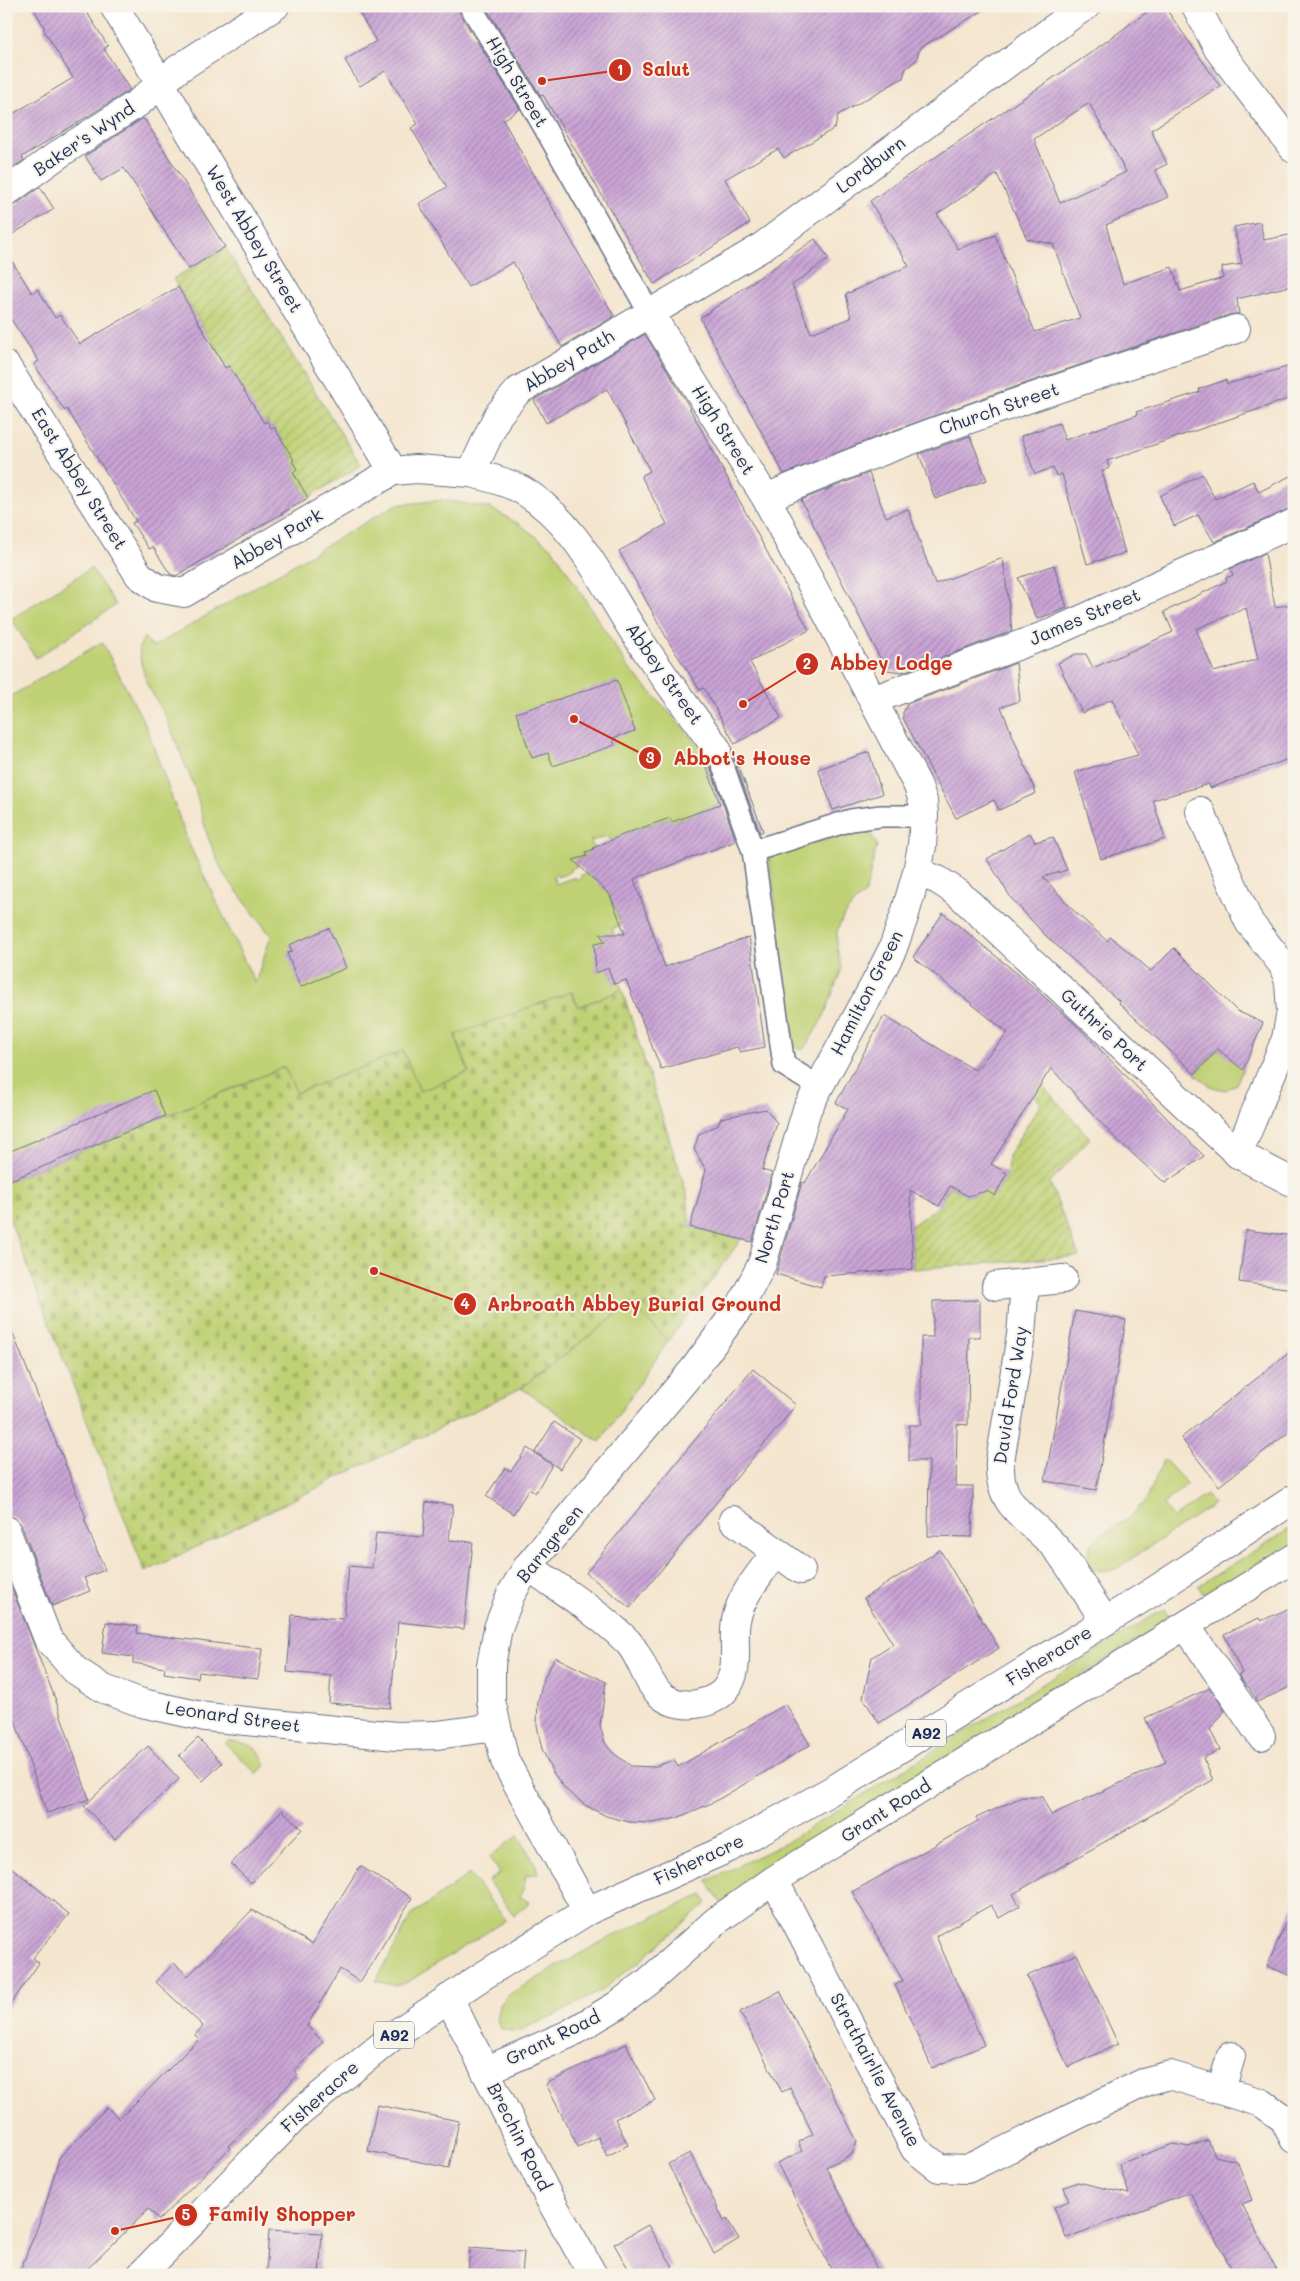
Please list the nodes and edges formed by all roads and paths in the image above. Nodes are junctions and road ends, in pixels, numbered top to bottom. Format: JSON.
{"nodes":[{"id":1,"x":114,"y":6,"type":"edge"},
{"id":2,"x":275,"y":6,"type":"edge"},
{"id":3,"x":470,"y":6,"type":"edge"},
{"id":4,"x":1086,"y":6,"type":"edge"},
{"id":5,"x":1196,"y":6,"type":"edge"},
{"id":6,"x":161,"y":84,"type":"junction"},
{"id":7,"x":1294,"y":149,"type":"edge"},
{"id":8,"x":6,"y":192,"type":"edge"},
{"id":9,"x":649,"y":312,"type":"junction"},
{"id":10,"x":1236,"y":329,"type":"dead end"},
{"id":11,"x":6,"y":366,"type":"edge"},
{"id":12,"x":393,"y":471,"type":"junction"},
{"id":13,"x":471,"y":473,"type":"junction"},
{"id":14,"x":766,"y":498,"type":"junction"},
{"id":15,"x":1294,"y":523,"type":"edge"},
{"id":16,"x":157,"y":588,"type":"joint"},
{"id":17,"x":873,"y":700,"type":"junction"},
{"id":18,"x":717,"y":749,"type":"joint"},
{"id":19,"x":1200,"y":811,"type":"dead end"},
{"id":20,"x":924,"y":816,"type":"junction"},
{"id":21,"x":753,"y":851,"type":"junction"},
{"id":22,"x":917,"y":872,"type":"junction"},
{"id":23,"x":813,"y":1098,"type":"junction"},
{"id":24,"x":1238,"y":1154,"type":"junction"},
{"id":25,"x":1294,"y":1183,"type":"edge"},
{"id":26,"x":1063,"y":1280,"type":"dead end"},
{"id":27,"x":1025,"y":1283,"type":"junction"},
{"id":28,"x":996,"y":1286,"type":"dead end"},
{"id":29,"x":694,"y":1369,"type":"joint"},
{"id":30,"x":1294,"y":1499,"type":"edge"},
{"id":31,"x":732,"y":1520,"type":"dead end"},
{"id":32,"x":6,"y":1530,"type":"edge"},
{"id":33,"x":776,"y":1552,"type":"junction"},
{"id":34,"x":1294,"y":1558,"type":"edge"},
{"id":35,"x":528,"y":1566,"type":"junction"},
{"id":36,"x":802,"y":1570,"type":"dead end"},
{"id":37,"x":1105,"y":1621,"type":"junction"},
{"id":38,"x":1186,"y":1626,"type":"junction"},
{"id":39,"x":496,"y":1727,"type":"junction"},
{"id":40,"x":1261,"y":1736,"type":"dead end"},
{"id":41,"x":774,"y":1880,"type":"junction"},
{"id":42,"x":587,"y":1912,"type":"junction"},
{"id":43,"x":449,"y":1998,"type":"junction"},
{"id":44,"x":1231,"y":2056,"type":"dead end"},
{"id":45,"x":485,"y":2071,"type":"junction"},
{"id":46,"x":1221,"y":2090,"type":"junction"},
{"id":47,"x":1294,"y":2138,"type":"edge"},
{"id":48,"x":145,"y":2273,"type":"edge"},
{"id":49,"x":593,"y":2275,"type":"edge"}],
"edges":[{"from":1,"to":6,"type":"street","name":"West Abbey Street"},
{"from":2,"to":6,"type":"street","name":"Baker's Wynd"},
{"from":3,"to":9,"type":"street","name":"High Street"},
{"from":4,"to":9,"type":"street","name":"Lordburn"},
{"from":5,"to":7,"type":"street"},
{"from":6,"to":8,"type":"street","name":"Baker's Wynd"},
{"from":6,"to":12,"type":"street","name":"West Abbey Street"},
{"from":9,"to":13,"type":"street","name":"Abbey Path"},
{"from":9,"to":14,"type":"street","name":"High Street"},
{"from":10,"to":14,"type":"street","name":"Church Street"},
{"from":11,"to":16,"type":"street","name":"East Abbey Street"},
{"from":12,"to":13,"type":"street","name":"Abbey Street"},
{"from":12,"to":16,"type":"street","name":"Abbey Park"},
{"from":13,"to":18,"type":"street","name":"Abbey Street"},
{"from":14,"to":17,"type":"street","name":"High Street"},
{"from":15,"to":17,"type":"street","name":"James Street"},
{"from":17,"to":20,"type":"street","name":"High Street"},
{"from":18,"to":21,"type":"street","name":"Abbey Street"},
{"from":19,"to":24,"type":"street"},
{"from":20,"to":21,"type":"street"},
{"from":20,"to":22,"type":"street","name":"High Street"},
{"from":21,"to":23,"type":"street","name":"Abbey Street"},
{"from":22,"to":23,"type":"street","name":"Hamilton Green"},
{"from":22,"to":24,"type":"street","name":"Guthrie Port"},
{"from":23,"to":29,"type":"street","name":"North Port"},
{"from":24,"to":25,"type":"street","name":"Guthrie Port"},
{"from":26,"to":27,"type":"street"},
{"from":27,"to":28,"type":"street"},
{"from":27,"to":37,"type":"street","name":"David Ford Way"},
{"from":29,"to":35,"type":"street","name":"Barngreen"},
{"from":30,"to":37,"type":"street","name":"Fisheracre","number":"A92"},
{"from":31,"to":33,"type":"street"},
{"from":32,"to":39,"type":"street","name":"Leonard Street"},
{"from":33,"to":35,"type":"street"},
{"from":33,"to":36,"type":"street"},
{"from":34,"to":38,"type":"street","name":"Grant Road"},
{"from":35,"to":39,"type":"street","name":"Barngreen"},
{"from":37,"to":42,"type":"street","name":"Fisheracre","number":"A92"},
{"from":38,"to":40,"type":"street"},
{"from":38,"to":41,"type":"street","name":"Grant Road"},
{"from":39,"to":42,"type":"street","name":"Barngreen"},
{"from":41,"to":45,"type":"street","name":"Grant Road"},
{"from":41,"to":46,"type":"street","name":"Strathairlie Avenue"},
{"from":42,"to":43,"type":"street","name":"Fisheracre","number":"A92"},
{"from":43,"to":45,"type":"street","name":"Brechin Road"},
{"from":43,"to":48,"type":"street","name":"Fisheracre","number":"A92"},
{"from":44,"to":46,"type":"street"},
{"from":45,"to":49,"type":"street","name":"Brechin Road"},
{"from":46,"to":47,"type":"street","name":"Strathairlie Avenue"}]}
